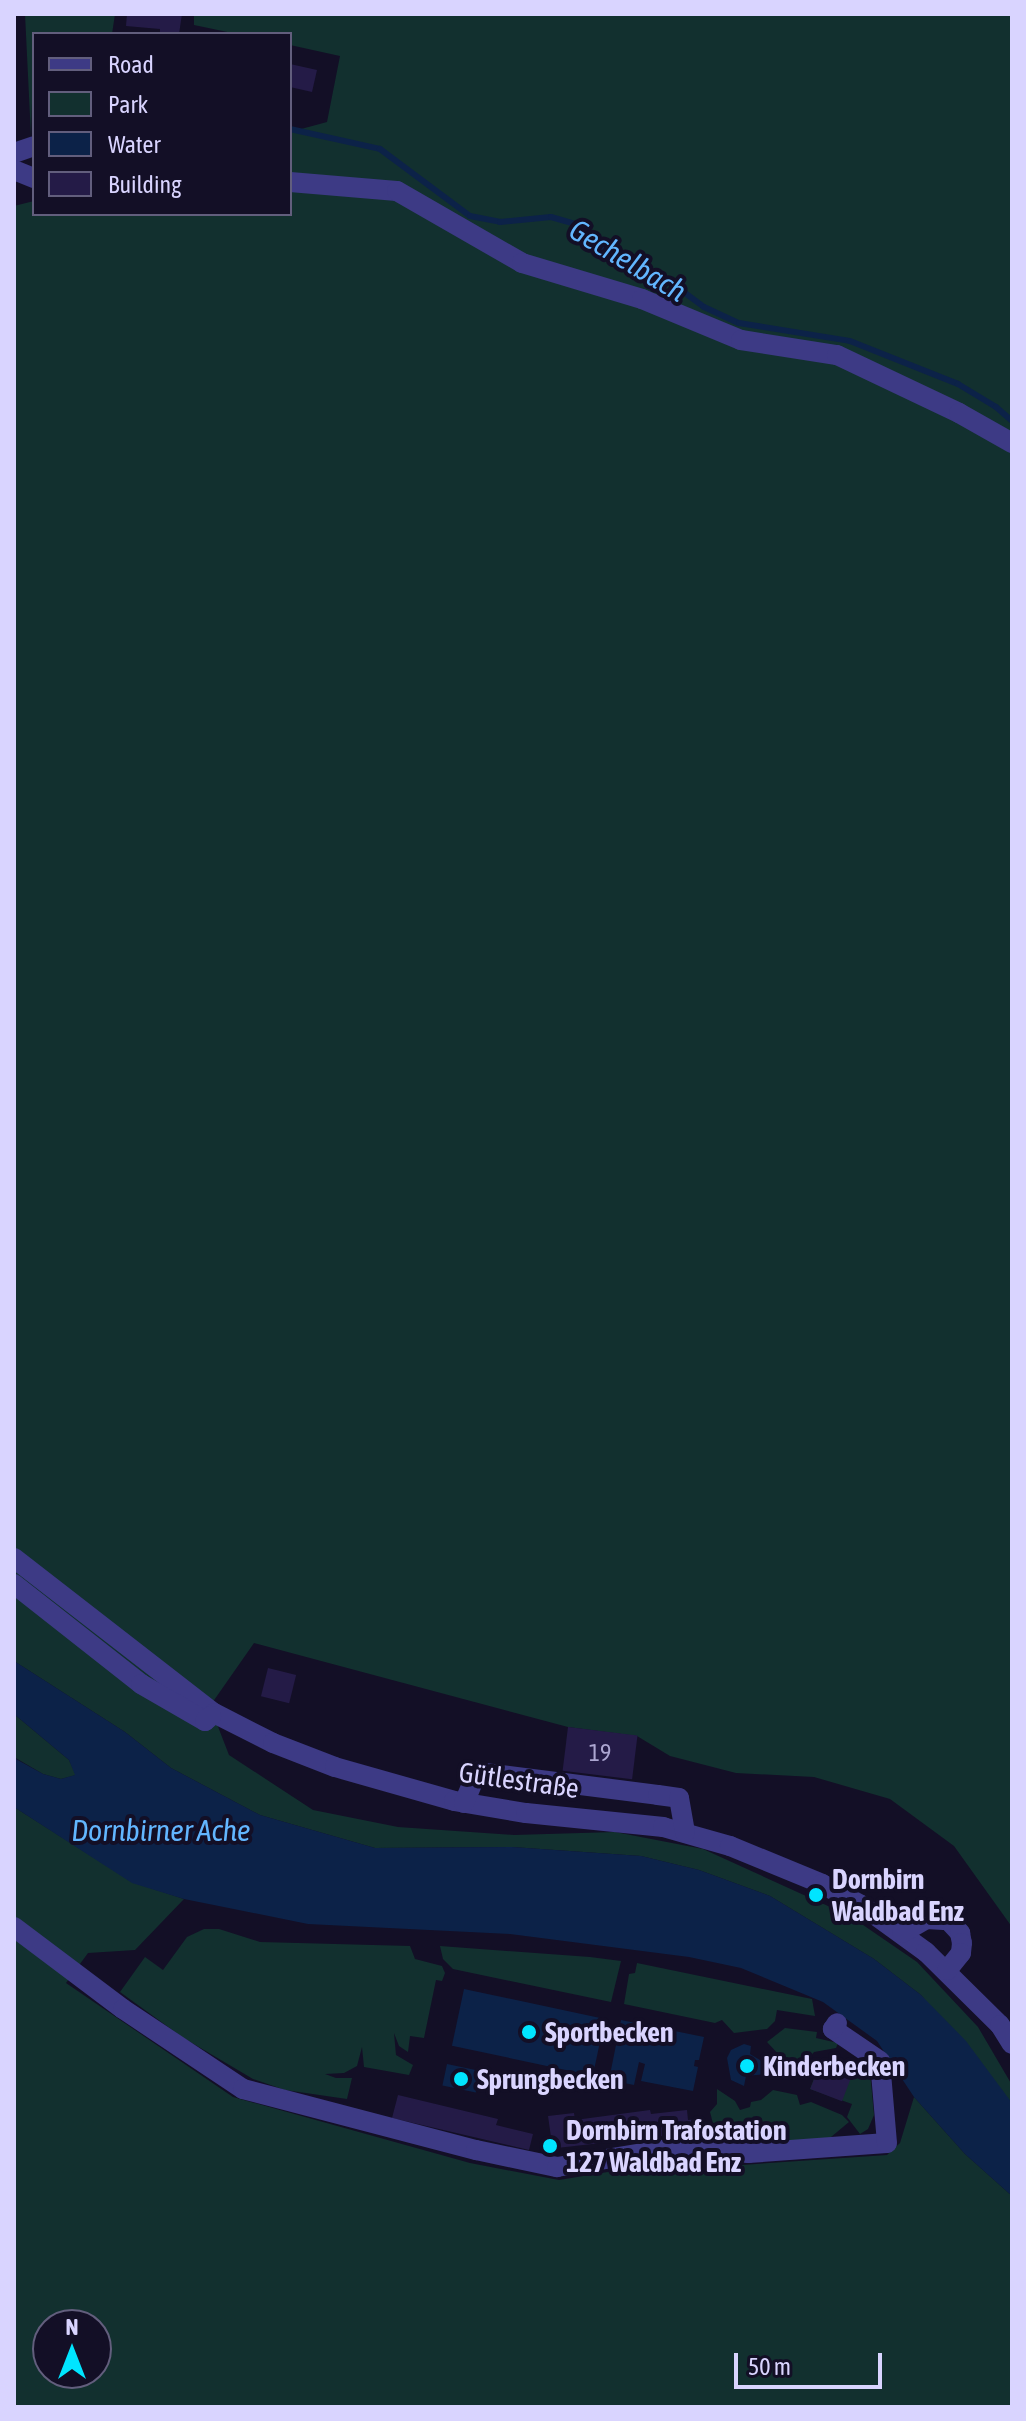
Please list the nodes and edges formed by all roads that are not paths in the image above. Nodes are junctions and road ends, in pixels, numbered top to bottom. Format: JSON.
{"nodes":[{"id":1,"x":32,"y":149,"type":"edge"},
{"id":2,"x":20,"y":168,"type":"edge"},
{"id":3,"x":292,"y":182,"type":"edge"},
{"id":4,"x":1012,"y":443,"type":"edge"},
{"id":5,"x":14,"y":1558,"type":"edge"},
{"id":6,"x":14,"y":1584,"type":"edge"},
{"id":7,"x":214,"y":1713,"type":"junction"},
{"id":8,"x":464,"y":1803,"type":"junction"},
{"id":9,"x":685,"y":1832,"type":"junction"},
{"id":10,"x":14,"y":1927,"type":"edge"},
{"id":11,"x":902,"y":1933,"type":"junction"},
{"id":12,"x":947,"y":1970,"type":"junction"},
{"id":13,"x":837,"y":2023,"type":"dead end"},
{"id":14,"x":1012,"y":2044,"type":"edge"}],
"edges":[{"from":1,"to":2,"type":"street"},
{"from":3,"to":4,"type":"street"},
{"from":5,"to":7,"type":"street","name":"Gütlestraße"},
{"from":6,"to":7,"type":"street"},
{"from":7,"to":8,"type":"street","name":"Gütlestraße"},
{"from":8,"to":9,"type":"street","name":"Gütlestraße"},
{"from":8,"to":9,"type":"street"},
{"from":9,"to":11,"type":"street","name":"Gütlestraße"},
{"from":10,"to":13,"type":"street"},
{"from":11,"to":12,"type":"street","name":"Gütlestraße"},
{"from":11,"to":12,"type":"street"},
{"from":12,"to":14,"type":"street","name":"Gütlestraße"}]}
